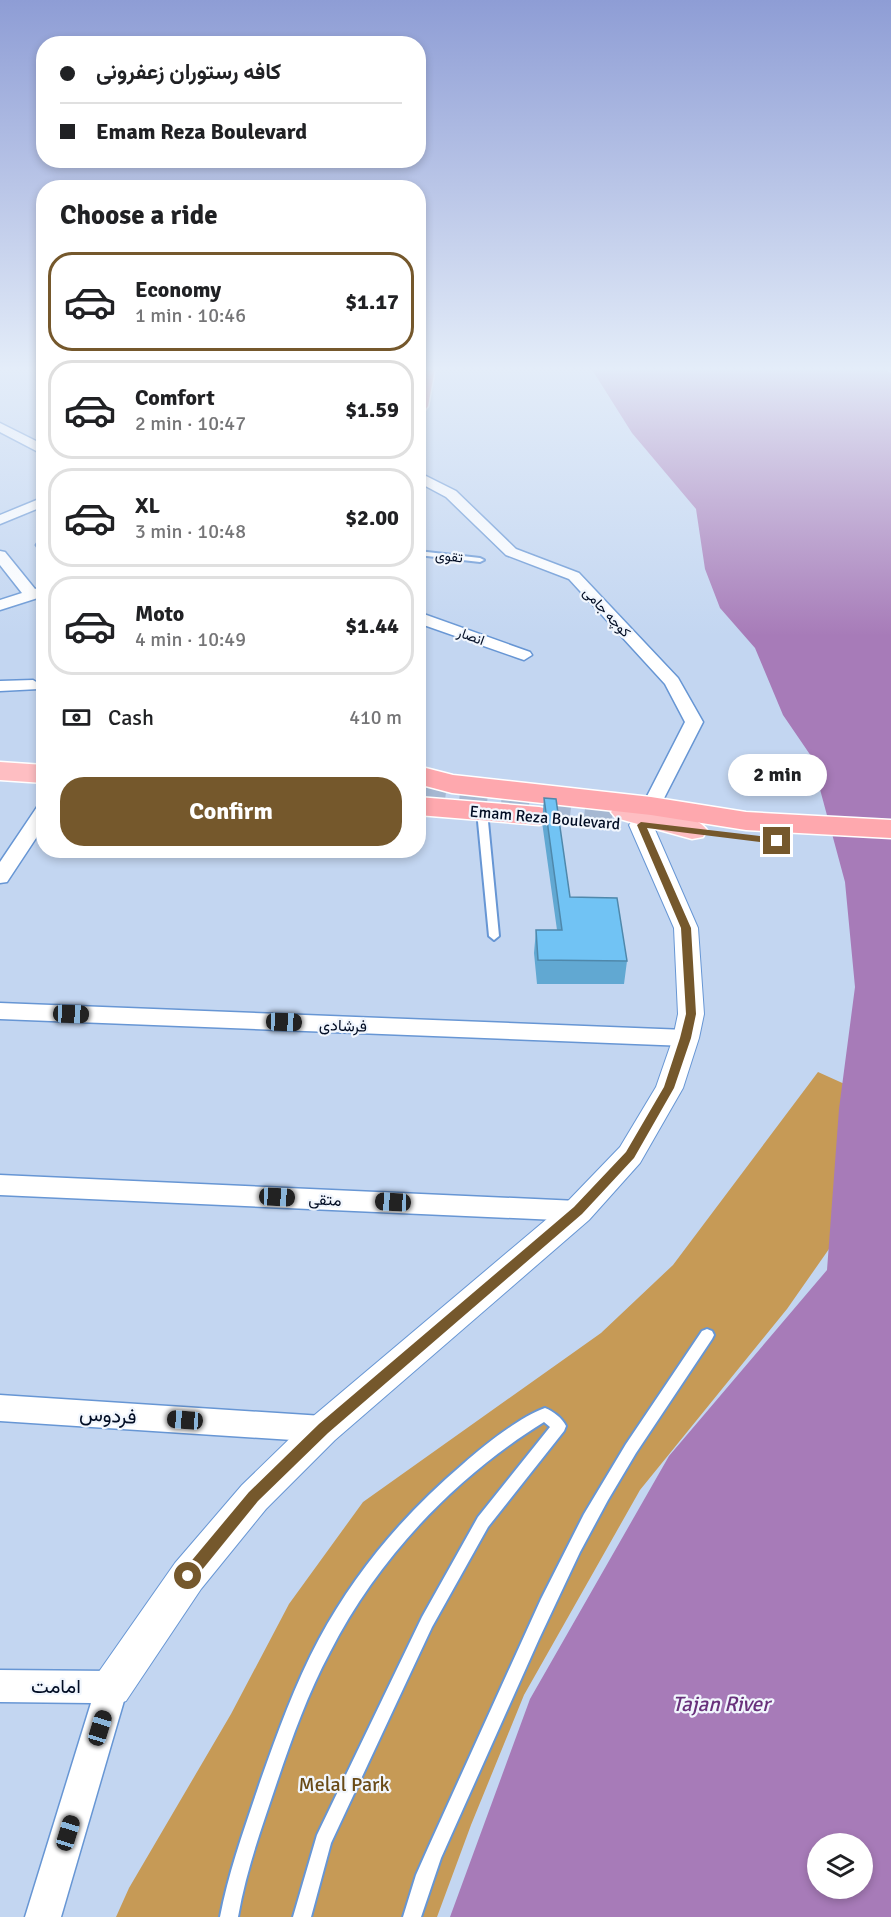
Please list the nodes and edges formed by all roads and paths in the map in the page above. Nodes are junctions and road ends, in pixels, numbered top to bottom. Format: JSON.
{"nodes":[{"id":1,"x":426,"y":480,"type":"edge"},
{"id":2,"x":36,"y":504,"type":"edge"},
{"id":3,"x":0,"y":505,"type":"edge"},
{"id":4,"x":18,"y":512,"type":"junction"},
{"id":5,"x":0,"y":520,"type":"edge"},
{"id":6,"x":426,"y":554,"type":"edge"},
{"id":7,"x":0,"y":555,"type":"edge"},
{"id":8,"x":480,"y":560,"type":"dead end"},
{"id":9,"x":36,"y":591,"type":"edge"},
{"id":10,"x":36,"y":594,"type":"edge"},
{"id":11,"x":0,"y":605,"type":"edge"},
{"id":12,"x":426,"y":620,"type":"edge"},
{"id":13,"x":524,"y":655,"type":"dead end"},
{"id":14,"x":33,"y":685,"type":"dead end"},
{"id":15,"x":0,"y":686,"type":"edge"},
{"id":16,"x":0,"y":771,"type":"edge"},
{"id":17,"x":36,"y":773,"type":"edge"},
{"id":18,"x":426,"y":777,"type":"edge"},
{"id":19,"x":0,"y":782,"type":"edge"},
{"id":20,"x":36,"y":784,"type":"edge"},
{"id":21,"x":426,"y":807,"type":"edge"},
{"id":22,"x":482,"y":812,"type":"junction"},
{"id":23,"x":639,"y":814,"type":"junction"},
{"id":24,"x":36,"y":823,"type":"edge"},
{"id":25,"x":891,"y":829,"type":"edge"},
{"id":26,"x":809,"y":834,"type":"junction"},
{"id":27,"x":891,"y":849,"type":"edge"},
{"id":28,"x":0,"y":877,"type":"edge"},
{"id":29,"x":494,"y":936,"type":"dead end"},
{"id":30,"x":0,"y":1011,"type":"edge"},
{"id":31,"x":686,"y":1038,"type":"junction"},
{"id":32,"x":0,"y":1185,"type":"edge"},
{"id":33,"x":578,"y":1211,"type":"junction"},
{"id":34,"x":707,"y":1335,"type":"dead end"},
{"id":35,"x":0,"y":1408,"type":"edge"},
{"id":36,"x":323,"y":1428,"type":"junction"},
{"id":37,"x":0,"y":1686,"type":"edge"},
{"id":38,"x":112,"y":1687,"type":"junction"},
{"id":39,"x":43,"y":1917,"type":"edge"},
{"id":40,"x":229,"y":1917,"type":"edge"},
{"id":41,"x":302,"y":1917,"type":"edge"},
{"id":42,"x":412,"y":1917,"type":"edge"}],
"edges":[{"from":1,"to":23,"type":"street","name":"کوچه جامی"},
{"from":2,"to":4,"type":"street"},
{"from":3,"to":4,"type":"street"},
{"from":4,"to":5,"type":"street"},
{"from":6,"to":8,"type":"lane","name":"تقوی"},
{"from":7,"to":9,"type":"street"},
{"from":10,"to":11,"type":"street"},
{"from":12,"to":13,"type":"street","name":"انصار"},
{"from":14,"to":15,"type":"street"},
{"from":16,"to":17,"type":"main road"},
{"from":18,"to":23,"type":"highway","name":"Emam Reza Boulevard"},
{"from":19,"to":20,"type":"main road"},
{"from":21,"to":22,"type":"highway","name":"Emam Reza Boulevard"},
{"from":22,"to":23,"type":"highway","name":"Emam Reza Boulevard"},
{"from":22,"to":29,"type":"lane"},
{"from":23,"to":26,"type":"highway","name":"Emam Reza Boulevard"},
{"from":23,"to":26,"type":"highway","name":"Emam Reza Boulevard"},
{"from":23,"to":31,"type":"street"},
{"from":24,"to":28,"type":"street"},
{"from":25,"to":26,"type":"highway"},
{"from":26,"to":27,"type":"highway"},
{"from":30,"to":31,"type":"street","name":"فرشادی"},
{"from":31,"to":33,"type":"street"},
{"from":32,"to":33,"type":"street","name":"متقی"},
{"from":33,"to":36,"type":"street"},
{"from":34,"to":42,"type":"lane"},
{"from":35,"to":36,"type":"street","name":"فردوس"},
{"from":36,"to":38,"type":"street"},
{"from":37,"to":38,"type":"street","name":"امامت"},
{"from":38,"to":39,"type":"street"},
{"from":40,"to":41,"type":"lane"}]}
